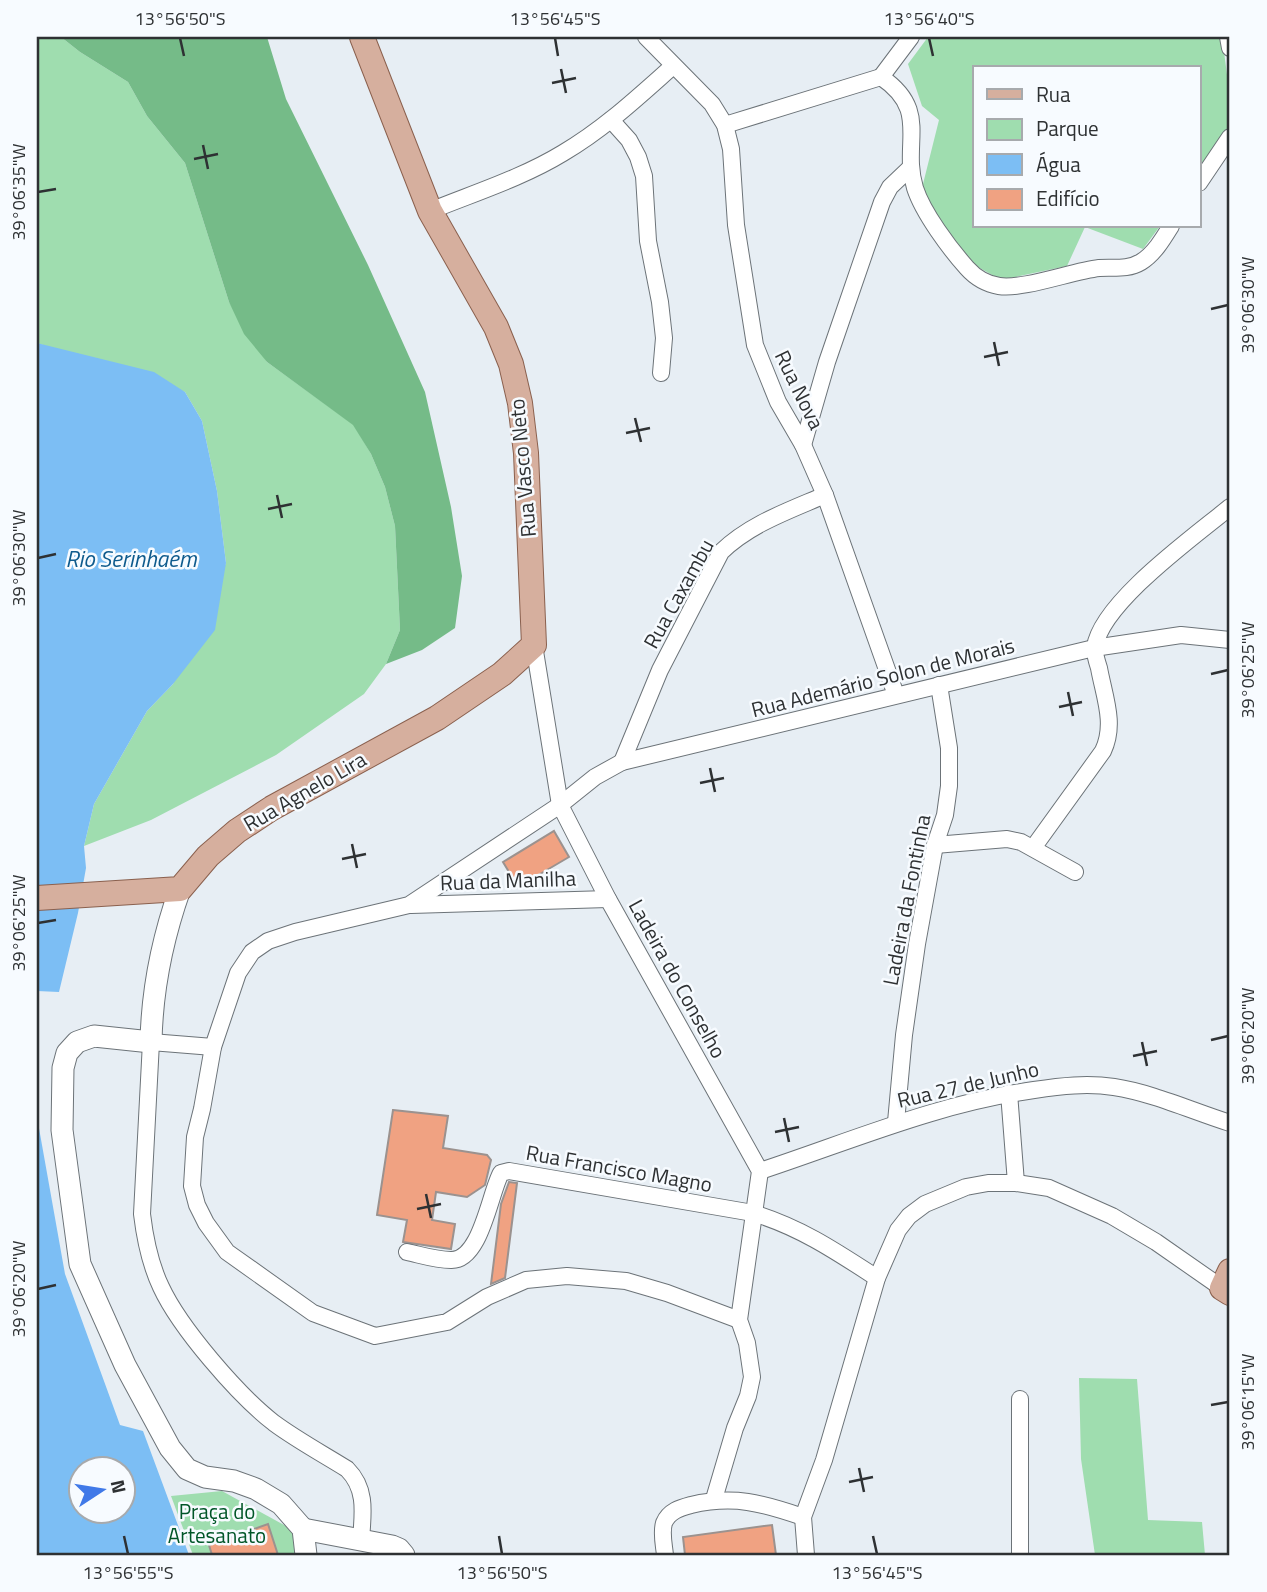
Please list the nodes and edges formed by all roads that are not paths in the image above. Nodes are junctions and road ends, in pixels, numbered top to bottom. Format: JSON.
{"nodes":[{"id":1,"x":362,"y":37,"type":"edge"},
{"id":2,"x":646,"y":37,"type":"edge"},
{"id":3,"x":911,"y":37,"type":"edge"},
{"id":4,"x":1228,"y":37,"type":"edge"},
{"id":5,"x":662,"y":44,"type":"edge"},
{"id":6,"x":1230,"y":48,"type":"edge"},
{"id":7,"x":673,"y":66,"type":"junction"},
{"id":8,"x":881,"y":77,"type":"junction"},
{"id":9,"x":611,"y":120,"type":"junction"},
{"id":10,"x":725,"y":125,"type":"junction"},
{"id":11,"x":1230,"y":137,"type":"edge"},
{"id":12,"x":911,"y":167,"type":"junction"},
{"id":13,"x":1200,"y":182,"type":"edge"},
{"id":14,"x":430,"y":211,"type":"junction"},
{"id":15,"x":1170,"y":228,"type":"edge"},
{"id":16,"x":661,"y":373,"type":"dead end"},
{"id":17,"x":803,"y":445,"type":"junction"},
{"id":18,"x":825,"y":495,"type":"junction"},
{"id":19,"x":1230,"y":507,"type":"edge"},
{"id":20,"x":1230,"y":640,"type":"edge"},
{"id":21,"x":534,"y":645,"type":"junction"},
{"id":22,"x":1094,"y":648,"type":"junction"},
{"id":23,"x":939,"y":685,"type":"junction"},
{"id":24,"x":896,"y":695,"type":"junction"},
{"id":25,"x":622,"y":762,"type":"junction"},
{"id":26,"x":560,"y":805,"type":"junction"},
{"id":27,"x":935,"y":845,"type":"junction"},
{"id":28,"x":1033,"y":848,"type":"junction"},
{"id":29,"x":1076,"y":872,"type":"dead end"},
{"id":30,"x":180,"y":889,"type":"junction"},
{"id":31,"x":37,"y":898,"type":"edge"},
{"id":32,"x":608,"y":900,"type":"junction"},
{"id":33,"x":409,"y":905,"type":"junction"},
{"id":34,"x":151,"y":1042,"type":"junction"},
{"id":35,"x":213,"y":1047,"type":"junction"},
{"id":36,"x":1009,"y":1093,"type":"junction"},
{"id":37,"x":896,"y":1122,"type":"junction"},
{"id":38,"x":1230,"y":1123,"type":"edge"},
{"id":39,"x":760,"y":1171,"type":"junction"},
{"id":40,"x":1016,"y":1183,"type":"junction"},
{"id":41,"x":753,"y":1213,"type":"junction"},
{"id":42,"x":407,"y":1252,"type":"dead end"},
{"id":43,"x":877,"y":1278,"type":"junction"},
{"id":44,"x":1227,"y":1284,"type":"edge"},
{"id":45,"x":739,"y":1320,"type":"junction"},
{"id":46,"x":1020,"y":1399,"type":"dead end"},
{"id":47,"x":714,"y":1499,"type":"junction"},
{"id":48,"x":803,"y":1517,"type":"junction"},
{"id":49,"x":303,"y":1529,"type":"junction"},
{"id":50,"x":361,"y":1539,"type":"junction"},
{"id":51,"x":306,"y":1555,"type":"edge"},
{"id":52,"x":404,"y":1555,"type":"edge"},
{"id":53,"x":665,"y":1555,"type":"edge"},
{"id":54,"x":806,"y":1555,"type":"edge"},
{"id":55,"x":1020,"y":1555,"type":"edge"}],
"edges":[{"from":1,"to":14,"type":"main road","name":"Rua Vasco Neto"},
{"from":2,"to":5,"type":"street","name":"Rua Nova"},
{"from":3,"to":8,"type":"street"},
{"from":4,"to":6,"type":"street"},
{"from":5,"to":7,"type":"street","name":"Rua Nova"},
{"from":7,"to":9,"type":"street"},
{"from":7,"to":10,"type":"street","name":"Rua Nova"},
{"from":8,"to":10,"type":"street"},
{"from":8,"to":12,"type":"street"},
{"from":9,"to":14,"type":"street"},
{"from":9,"to":16,"type":"street"},
{"from":10,"to":17,"type":"street","name":"Rua Nova"},
{"from":11,"to":13,"type":"street"},
{"from":12,"to":15,"type":"street"},
{"from":12,"to":17,"type":"street"},
{"from":14,"to":21,"type":"main road","name":"Rua Vasco Neto"},
{"from":17,"to":18,"type":"street","name":"Rua Nova"},
{"from":18,"to":24,"type":"street","name":"Rua Nova"},
{"from":18,"to":25,"type":"street","name":"Rua Caxambu"},
{"from":19,"to":22,"type":"street"},
{"from":20,"to":22,"type":"street","name":"Rua Ademário Solon de Morais"},
{"from":21,"to":26,"type":"street","name":"Rua Vasco Neto"},
{"from":21,"to":30,"type":"main road","name":"Rua Agnelo Lira"},
{"from":22,"to":23,"type":"street","name":"Rua Ademário Solon de Morais"},
{"from":22,"to":28,"type":"street"},
{"from":23,"to":24,"type":"street","name":"Rua Ademário Solon de Morais"},
{"from":23,"to":27,"type":"street","name":"Ladeira da Fontinha"},
{"from":24,"to":25,"type":"street","name":"Rua Ademário Solon de Morais"},
{"from":25,"to":26,"type":"street","name":"Rua Ademário Solon de Morais"},
{"from":26,"to":32,"type":"street","name":"Ladeira do Conselho"},
{"from":26,"to":33,"type":"street","name":"Rua da Manilha"},
{"from":27,"to":28,"type":"street"},
{"from":27,"to":37,"type":"street","name":"Ladeira da Fontinha"},
{"from":28,"to":29,"type":"street"},
{"from":30,"to":31,"type":"main road"},
{"from":30,"to":34,"type":"street","name":"Rua Agnelo Lira"},
{"from":32,"to":33,"type":"street","name":"Rua da Manilha"},
{"from":32,"to":39,"type":"street","name":"Ladeira do Conselho"},
{"from":33,"to":35,"type":"street","name":"Rua da Manilha"},
{"from":34,"to":35,"type":"street"},
{"from":34,"to":49,"type":"street"},
{"from":34,"to":50,"type":"street"},
{"from":35,"to":45,"type":"street","name":"Rua da Manilha"},
{"from":36,"to":37,"type":"street","name":"Rua 27 de Junho"},
{"from":36,"to":38,"type":"street","name":"Rua 27 de Junho"},
{"from":36,"to":40,"type":"street"},
{"from":37,"to":39,"type":"street","name":"Rua 27 de Junho"},
{"from":39,"to":41,"type":"street"},
{"from":40,"to":43,"type":"street"},
{"from":40,"to":44,"type":"street"},
{"from":41,"to":42,"type":"street","name":"Rua Francisco Magno"},
{"from":41,"to":43,"type":"street"},
{"from":41,"to":45,"type":"street"},
{"from":43,"to":48,"type":"street"},
{"from":45,"to":47,"type":"street"},
{"from":46,"to":55,"type":"street"},
{"from":47,"to":48,"type":"street"},
{"from":47,"to":53,"type":"street"},
{"from":48,"to":54,"type":"street"},
{"from":49,"to":50,"type":"street"},
{"from":49,"to":51,"type":"street"},
{"from":50,"to":52,"type":"street"}]}
